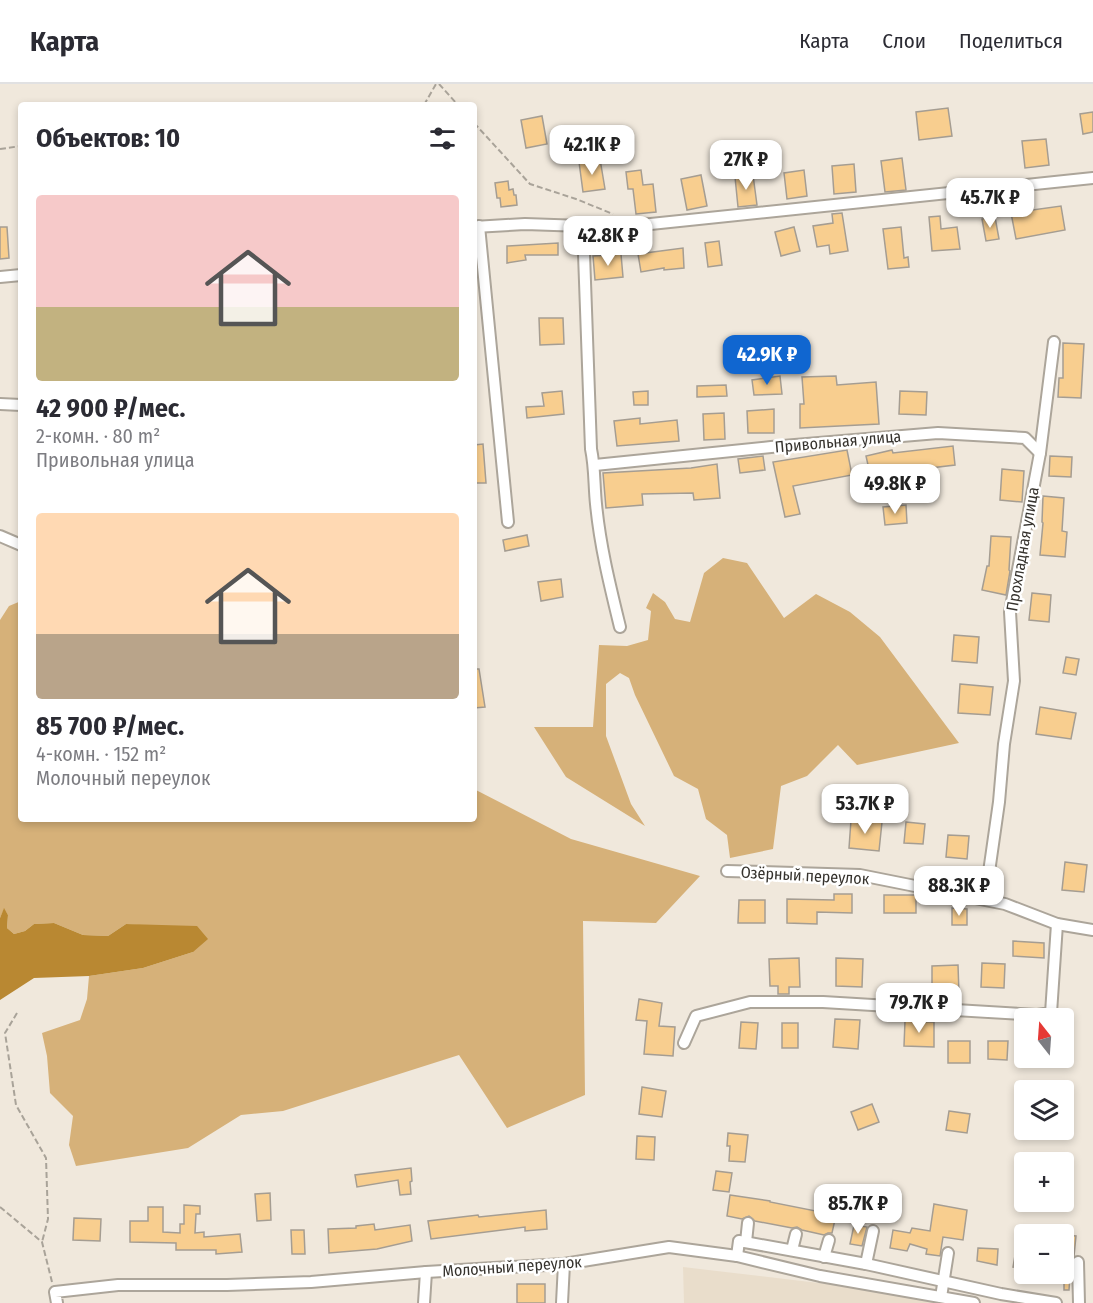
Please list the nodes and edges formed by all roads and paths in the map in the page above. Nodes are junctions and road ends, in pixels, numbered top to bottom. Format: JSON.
{"nodes":[{"id":1,"x":438,"y":84,"type":"edge"},
{"id":2,"x":426,"y":102,"type":"edge"},
{"id":3,"x":455,"y":102,"type":"edge"},
{"id":4,"x":477,"y":126,"type":"edge"},
{"id":5,"x":18,"y":146,"type":"edge"},
{"id":6,"x":0,"y":149,"type":"edge"},
{"id":7,"x":1093,"y":178,"type":"edge"},
{"id":8,"x":619,"y":216,"type":"dead end"},
{"id":9,"x":583,"y":226,"type":"junction"},
{"id":10,"x":477,"y":227,"type":"edge"},
{"id":11,"x":18,"y":275,"type":"edge"},
{"id":12,"x":0,"y":277,"type":"edge"},
{"id":13,"x":1054,"y":342,"type":"dead end"},
{"id":14,"x":0,"y":404,"type":"edge"},
{"id":15,"x":18,"y":405,"type":"edge"},
{"id":16,"x":1040,"y":453,"type":"junction"},
{"id":17,"x":595,"y":465,"type":"junction"},
{"id":18,"x":508,"y":522,"type":"dead end"},
{"id":19,"x":0,"y":536,"type":"edge"},
{"id":20,"x":18,"y":543,"type":"edge"},
{"id":21,"x":620,"y":627,"type":"dead end"},
{"id":22,"x":727,"y":871,"type":"dead end"},
{"id":23,"x":982,"y":899,"type":"junction"},
{"id":24,"x":1058,"y":924,"type":"junction"},
{"id":25,"x":1093,"y":930,"type":"edge"},
{"id":26,"x":17,"y":1013,"type":"dead end"},
{"id":27,"x":684,"y":1043,"type":"dead end"},
{"id":28,"x":0,"y":1207,"type":"edge"},
{"id":29,"x":748,"y":1223,"type":"dead end"},
{"id":30,"x":873,"y":1230,"type":"dead end"},
{"id":31,"x":795,"y":1234,"type":"dead end"},
{"id":32,"x":829,"y":1240,"type":"dead end"},
{"id":33,"x":42,"y":1242,"type":"junction"},
{"id":34,"x":746,"y":1242,"type":"junction"},
{"id":35,"x":792,"y":1250,"type":"junction"},
{"id":36,"x":948,"y":1253,"type":"dead end"},
{"id":37,"x":737,"y":1256,"type":"junction"},
{"id":38,"x":824,"y":1257,"type":"junction"},
{"id":39,"x":1078,"y":1262,"type":"dead end"},
{"id":40,"x":564,"y":1264,"type":"junction"},
{"id":41,"x":866,"y":1264,"type":"junction"},
{"id":42,"x":426,"y":1272,"type":"junction"},
{"id":43,"x":944,"y":1281,"type":"junction"},
{"id":44,"x":941,"y":1297,"type":"junction"},
{"id":45,"x":56,"y":1298,"type":"edge"},
{"id":46,"x":424,"y":1303,"type":"edge"},
{"id":47,"x":562,"y":1303,"type":"edge"},
{"id":48,"x":974,"y":1303,"type":"edge"},
{"id":49,"x":1056,"y":1303,"type":"edge"},
{"id":50,"x":1079,"y":1303,"type":"edge"}],
"edges":[{"from":1,"to":2,"type":"path"},
{"from":1,"to":3,"type":"path"},
{"from":4,"to":8,"type":"path"},
{"from":5,"to":6,"type":"path"},
{"from":7,"to":9,"type":"street"},
{"from":9,"to":10,"type":"street"},
{"from":9,"to":17,"type":"street"},
{"from":10,"to":18,"type":"street"},
{"from":11,"to":12,"type":"street"},
{"from":13,"to":16,"type":"street","name":"Прохладная улица"},
{"from":14,"to":15,"type":"street"},
{"from":16,"to":17,"type":"street","name":"Привольная улица"},
{"from":16,"to":23,"type":"street","name":"Прохладная улица"},
{"from":17,"to":21,"type":"street"},
{"from":19,"to":20,"type":"street"},
{"from":22,"to":23,"type":"street","name":"Озёрный переулок"},
{"from":23,"to":24,"type":"street","name":"Озёрный переулок"},
{"from":24,"to":25,"type":"street","name":"Озёрный переулок"},
{"from":24,"to":27,"type":"street"},
{"from":26,"to":33,"type":"path"},
{"from":28,"to":33,"type":"path"},
{"from":29,"to":34,"type":"street"},
{"from":30,"to":41,"type":"street"},
{"from":31,"to":35,"type":"street"},
{"from":32,"to":38,"type":"street"},
{"from":33,"to":45,"type":"path"},
{"from":34,"to":35,"type":"street"},
{"from":34,"to":37,"type":"street"},
{"from":35,"to":38,"type":"street"},
{"from":36,"to":43,"type":"street"},
{"from":37,"to":40,"type":"street","name":"Молочный переулок"},
{"from":37,"to":44,"type":"street","name":"Молочный переулок"},
{"from":38,"to":41,"type":"street"},
{"from":39,"to":50,"type":"street"},
{"from":40,"to":42,"type":"street","name":"Молочный переулок"},
{"from":40,"to":47,"type":"street"},
{"from":41,"to":43,"type":"street"},
{"from":42,"to":45,"type":"street","name":"Молочный переулок"},
{"from":42,"to":46,"type":"street"},
{"from":43,"to":44,"type":"street"},
{"from":43,"to":49,"type":"street"},
{"from":44,"to":48,"type":"street","name":"Молочный переулок"}]}
